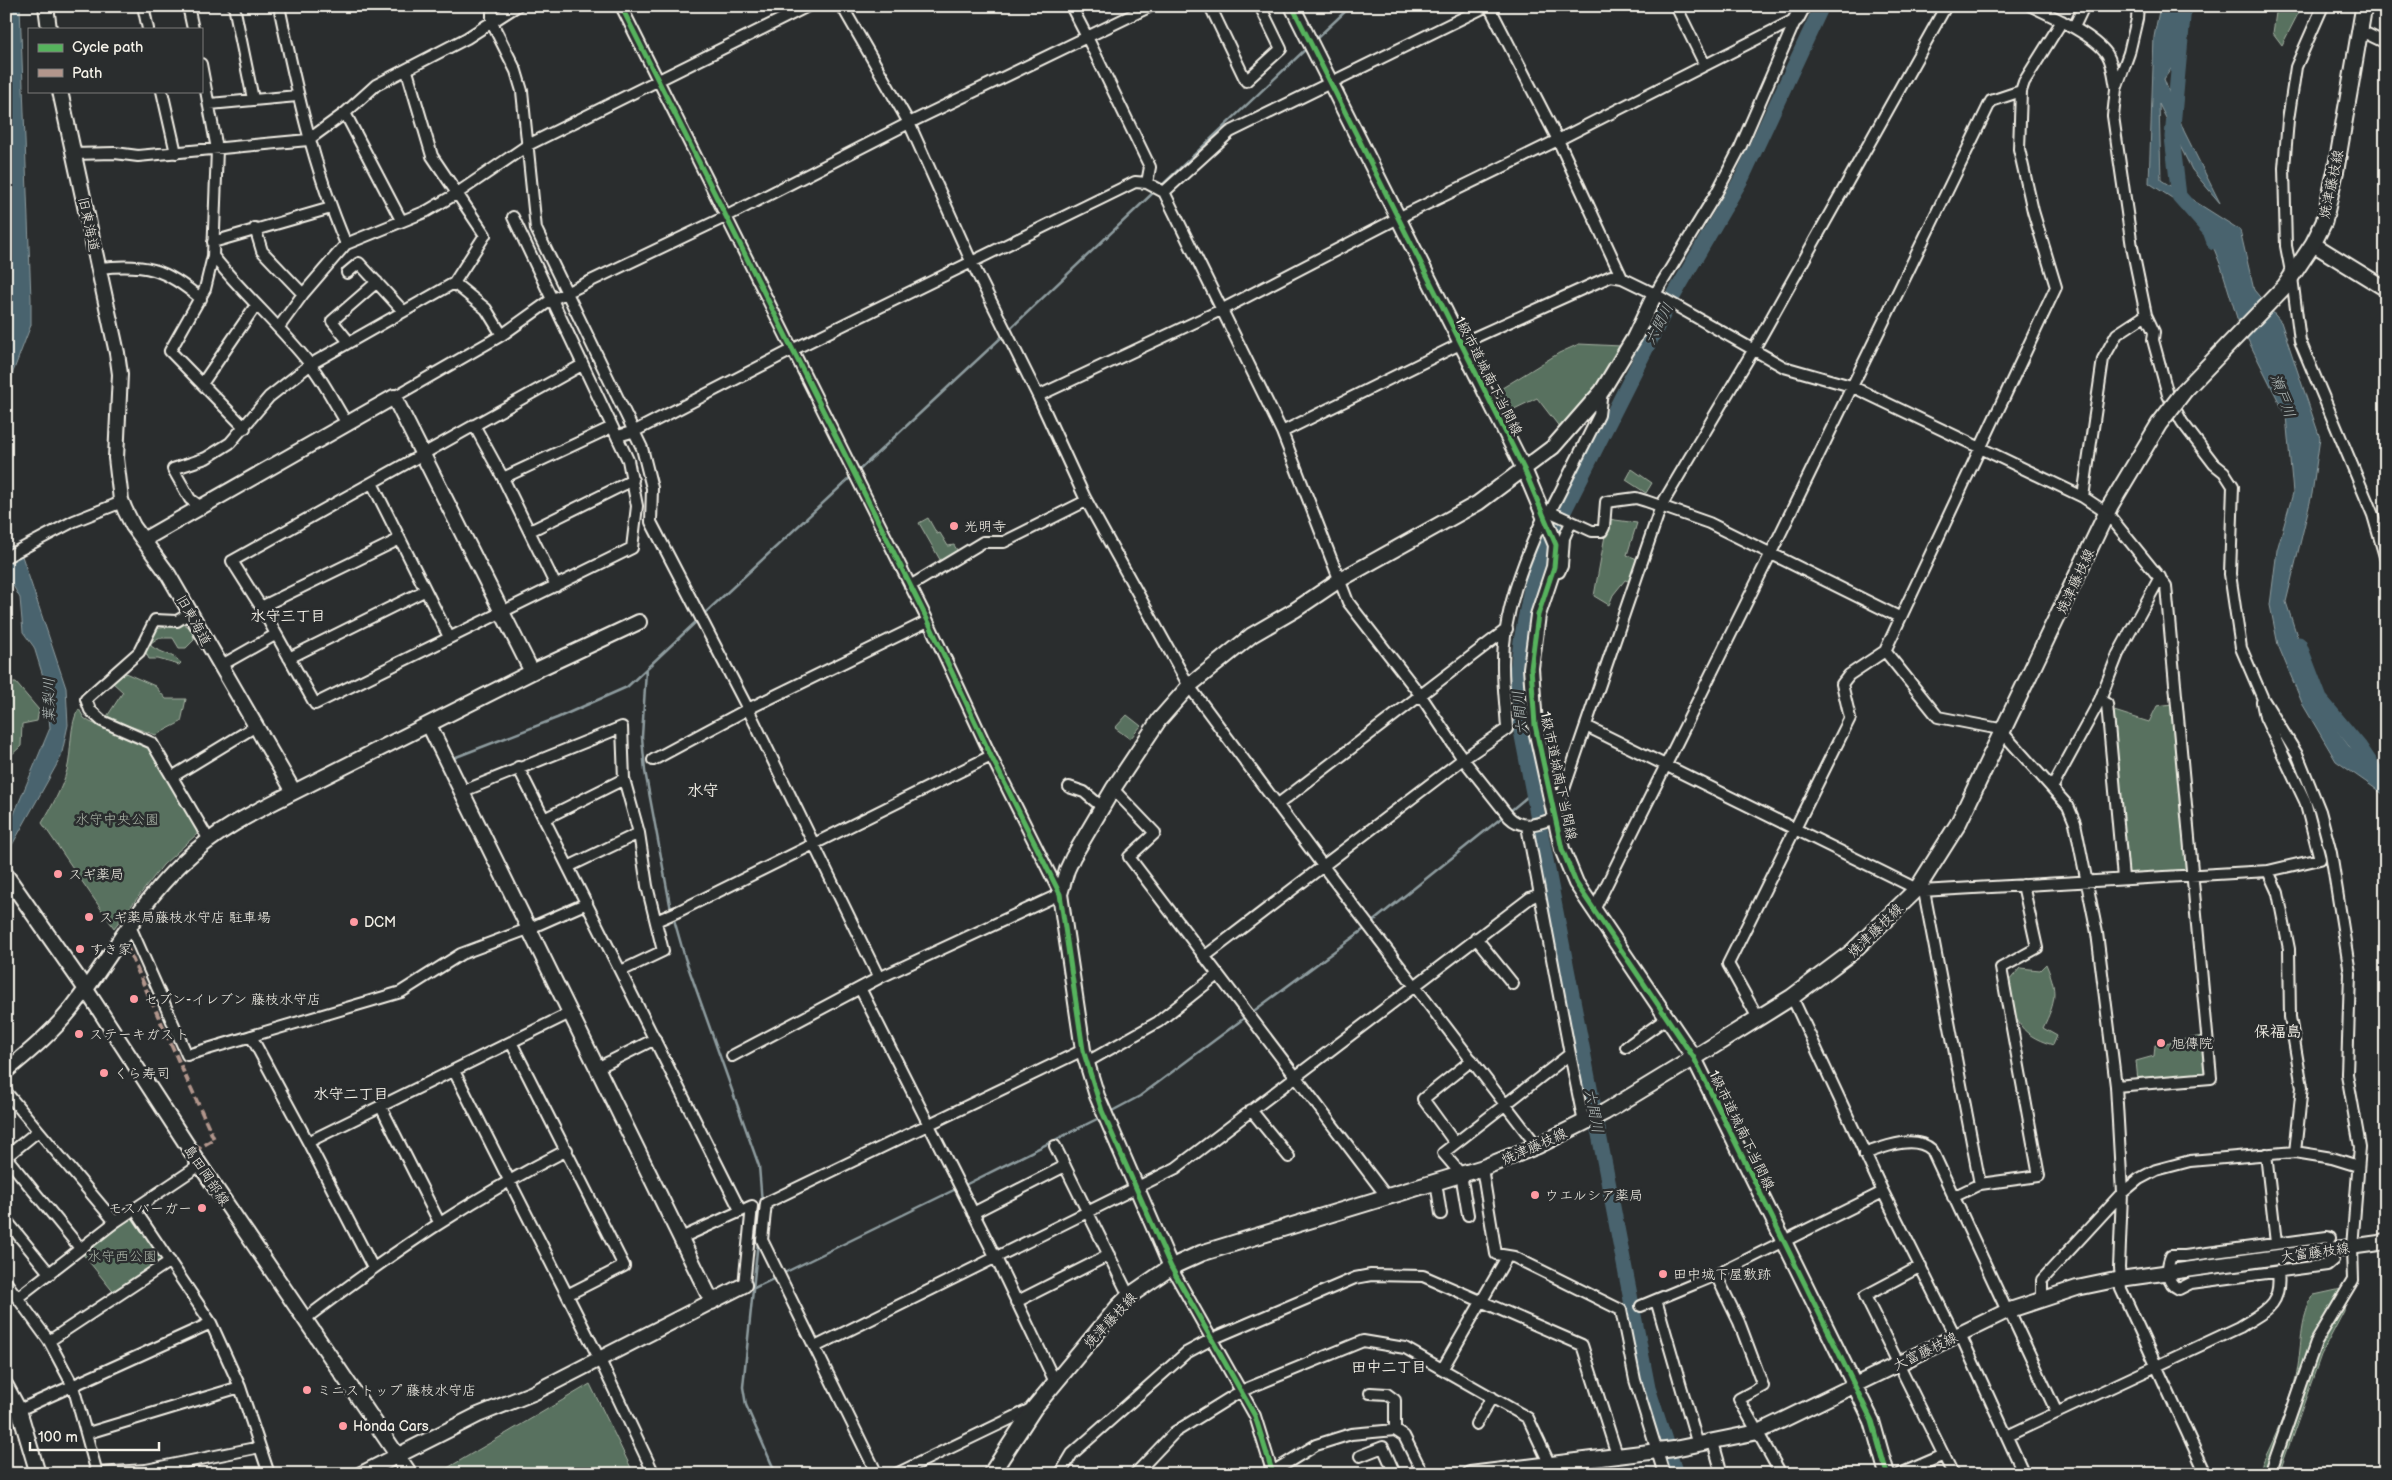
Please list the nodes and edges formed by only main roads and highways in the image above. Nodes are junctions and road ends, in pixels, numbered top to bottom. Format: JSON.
{"nodes":[{"id":1,"x":2364,"y":6,"type":"edge"},
{"id":2,"x":990,"y":1474,"type":"edge"}],
"edges":[{"from":1,"to":2,"type":"main road","name":"焼津藤枝線","bridge":true}]}
